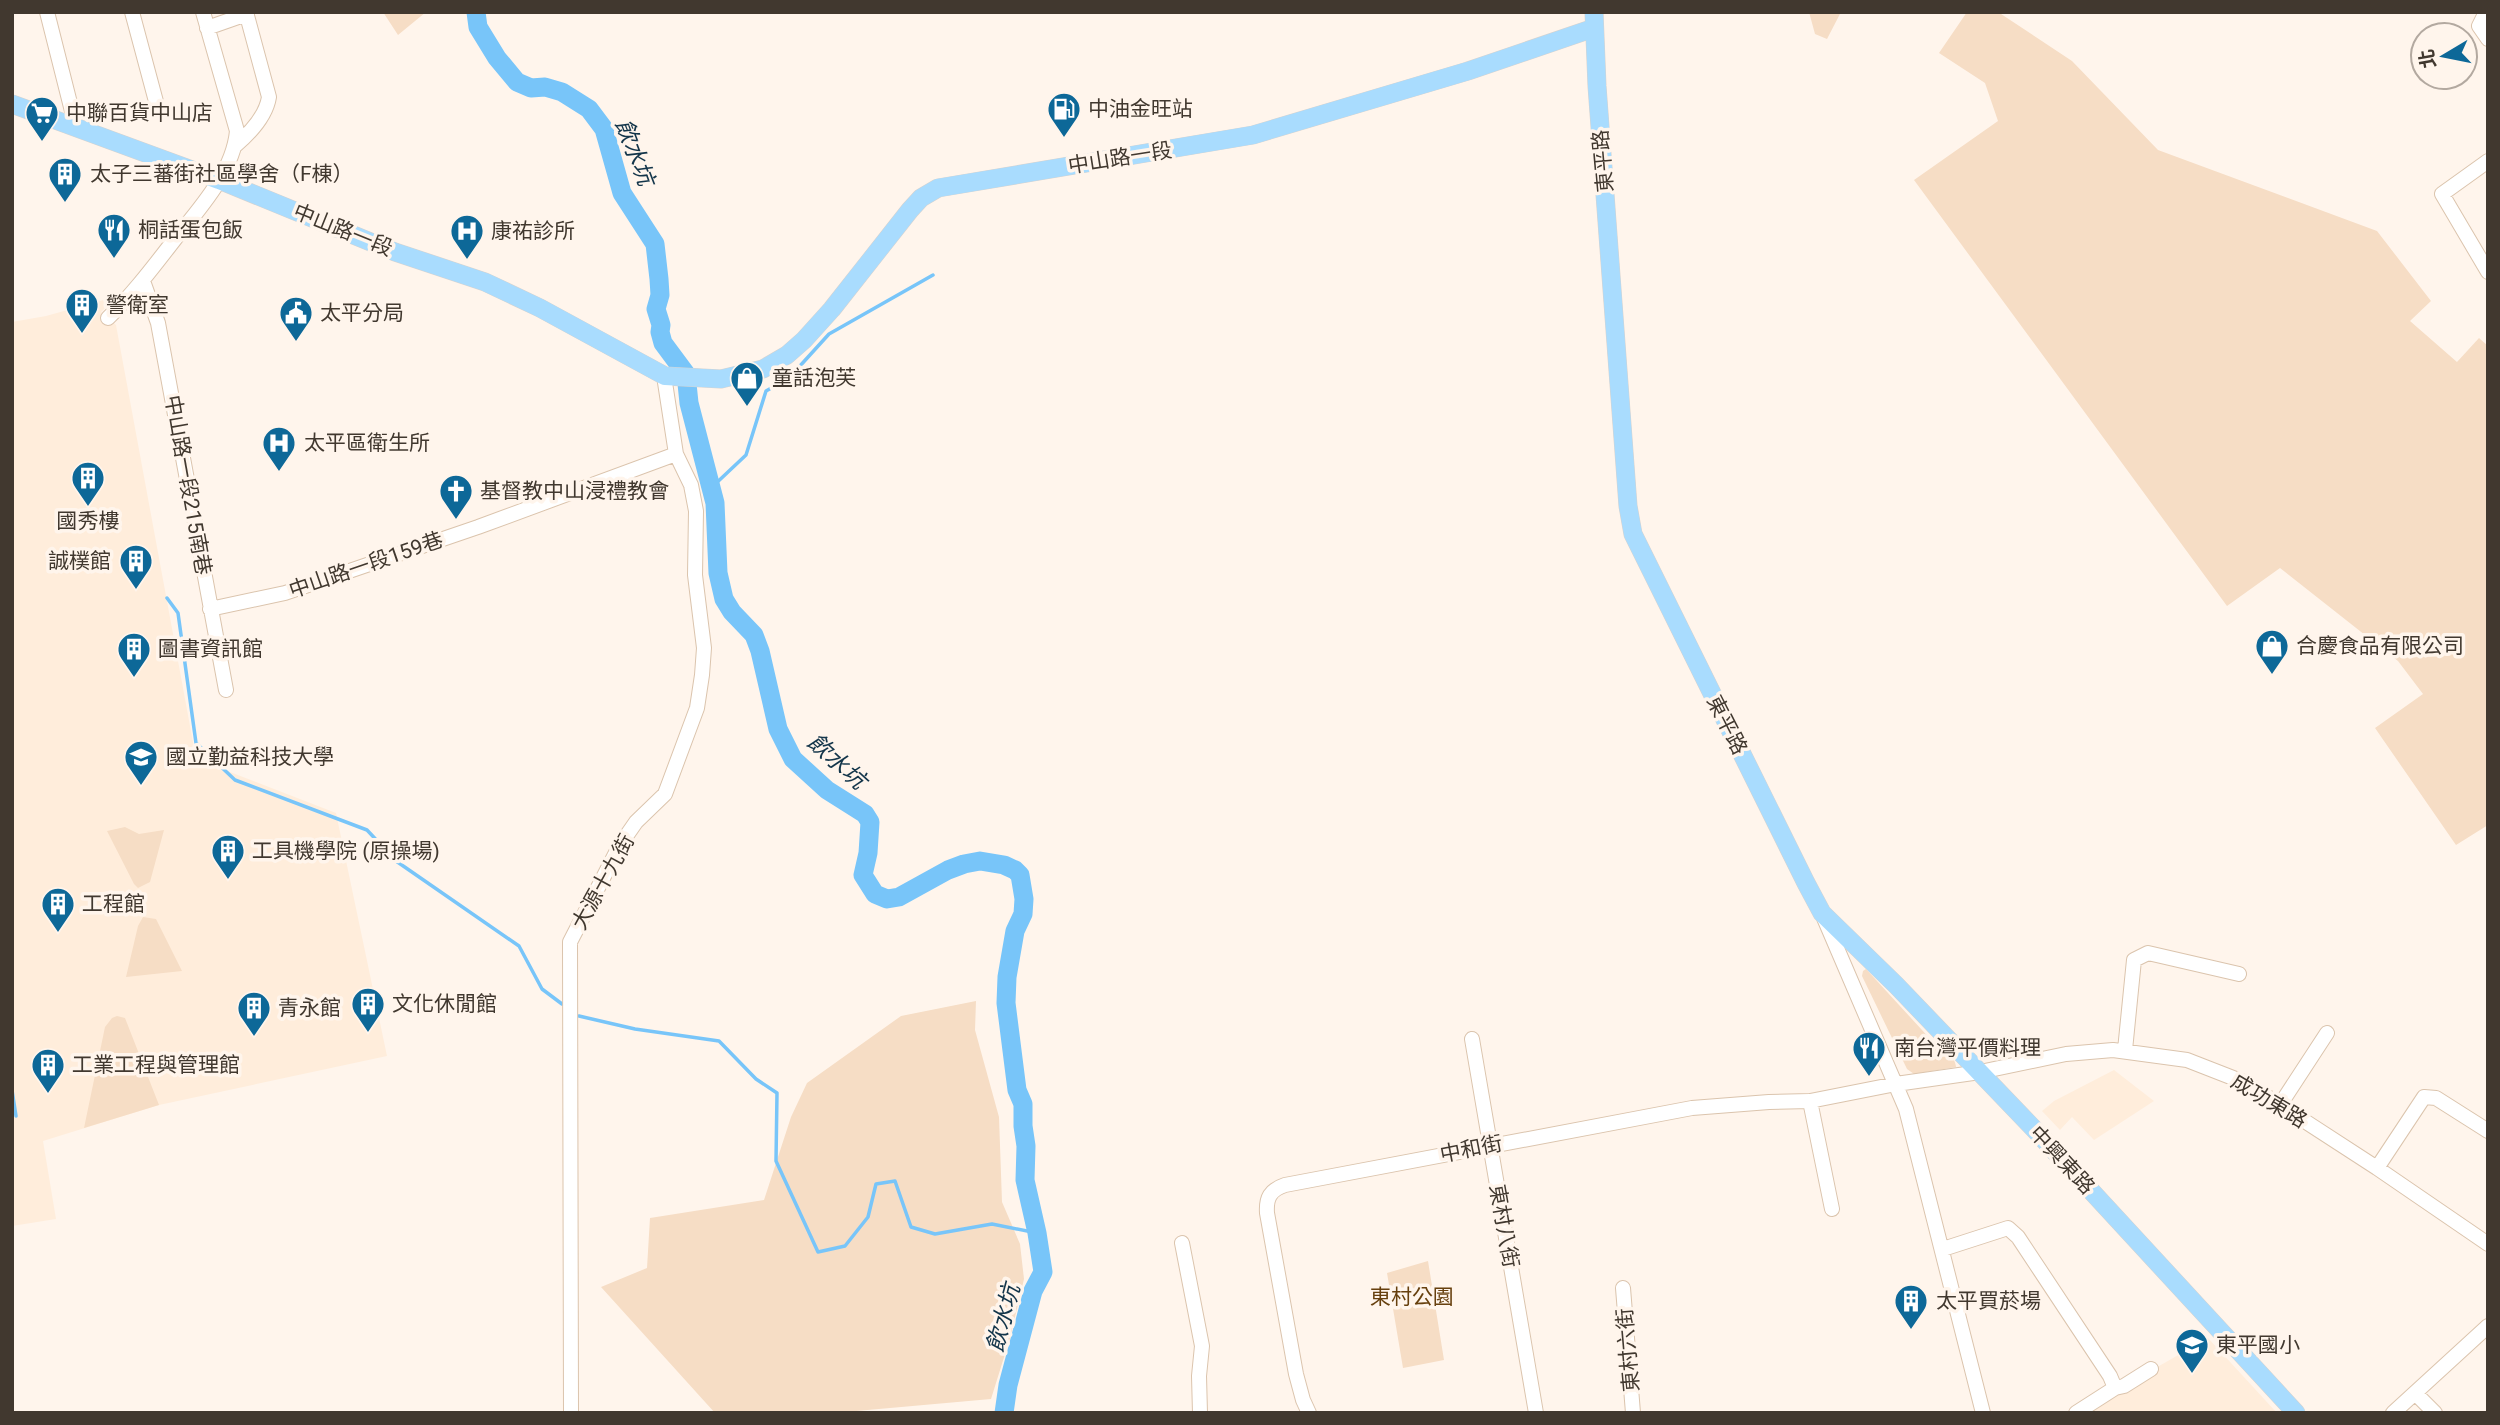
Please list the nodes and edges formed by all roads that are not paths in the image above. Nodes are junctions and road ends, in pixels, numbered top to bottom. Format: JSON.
{"nodes":[{"id":1,"x":47,"y":12,"type":"edge"},
{"id":2,"x":132,"y":12,"type":"edge"},
{"id":3,"x":203,"y":12,"type":"edge"},
{"id":4,"x":2486,"y":12,"type":"edge"},
{"id":5,"x":246,"y":13,"type":"edge"},
{"id":6,"x":1594,"y":20,"type":"edge"},
{"id":7,"x":207,"y":28,"type":"junction"},
{"id":8,"x":2488,"y":39,"type":"edge"},
{"id":9,"x":12,"y":104,"type":"edge"},
{"id":10,"x":158,"y":109,"type":"dead end"},
{"id":11,"x":76,"y":127,"type":"junction"},
{"id":12,"x":236,"y":145,"type":"junction"},
{"id":13,"x":2488,"y":161,"type":"edge"},
{"id":14,"x":219,"y":180,"type":"junction"},
{"id":15,"x":2488,"y":272,"type":"edge"},
{"id":16,"x":143,"y":281,"type":"junction"},
{"id":17,"x":108,"y":318,"type":"dead end"},
{"id":18,"x":665,"y":376,"type":"junction"},
{"id":19,"x":676,"y":454,"type":"junction"},
{"id":20,"x":210,"y":609,"type":"junction"},
{"id":21,"x":226,"y":690,"type":"dead end"},
{"id":22,"x":1822,"y":913,"type":"junction"},
{"id":23,"x":2239,"y":974,"type":"dead end"},
{"id":24,"x":2328,"y":1033,"type":"dead end"},
{"id":25,"x":1472,"y":1039,"type":"dead end"},
{"id":26,"x":2125,"y":1050,"type":"junction"},
{"id":27,"x":1980,"y":1072,"type":"junction"},
{"id":28,"x":1896,"y":1084,"type":"junction"},
{"id":29,"x":1810,"y":1101,"type":"junction"},
{"id":30,"x":2280,"y":1105,"type":"junction"},
{"id":31,"x":2488,"y":1131,"type":"edge"},
{"id":32,"x":1490,"y":1146,"type":"junction"},
{"id":33,"x":2377,"y":1168,"type":"junction"},
{"id":34,"x":1832,"y":1209,"type":"dead end"},
{"id":35,"x":1182,"y":1243,"type":"dead end"},
{"id":36,"x":2488,"y":1244,"type":"edge"},
{"id":37,"x":1943,"y":1249,"type":"junction"},
{"id":38,"x":1623,"y":1288,"type":"dead end"},
{"id":39,"x":2486,"y":1330,"type":"edge"},
{"id":40,"x":2151,"y":1369,"type":"dead end"},
{"id":41,"x":2115,"y":1388,"type":"junction"},
{"id":42,"x":2415,"y":1393,"type":"junction"},
{"id":43,"x":571,"y":1413,"type":"edge"},
{"id":44,"x":1200,"y":1413,"type":"edge"},
{"id":45,"x":1308,"y":1413,"type":"edge"},
{"id":46,"x":1536,"y":1413,"type":"edge"},
{"id":47,"x":1633,"y":1413,"type":"edge"},
{"id":48,"x":1983,"y":1413,"type":"edge"},
{"id":49,"x":2077,"y":1413,"type":"edge"},
{"id":50,"x":2296,"y":1413,"type":"edge"},
{"id":51,"x":2393,"y":1413,"type":"edge"},
{"id":52,"x":2435,"y":1413,"type":"edge"}],
"edges":[{"from":1,"to":11,"type":"street"},
{"from":2,"to":10,"type":"street"},
{"from":3,"to":7,"type":"street"},
{"from":4,"to":8,"type":"street"},
{"from":5,"to":7,"type":"street"},
{"from":5,"to":12,"type":"street"},
{"from":6,"to":18,"type":"main road","name":"中山路一段"},
{"from":6,"to":22,"type":"main road","name":"東平路"},
{"from":7,"to":12,"type":"street"},
{"from":9,"to":11,"type":"main road","name":"中山路一段"},
{"from":11,"to":14,"type":"main road","name":"中山路一段"},
{"from":12,"to":14,"type":"street"},
{"from":13,"to":15,"type":"street"},
{"from":14,"to":16,"type":"street"},
{"from":14,"to":18,"type":"main road","name":"中山路一段"},
{"from":16,"to":17,"type":"street"},
{"from":16,"to":20,"type":"street","name":"中山路一段215南巷"},
{"from":18,"to":19,"type":"street","name":"大源十九街"},
{"from":19,"to":20,"type":"street","name":"中山路一段159巷"},
{"from":19,"to":43,"type":"street","name":"大源十九街"},
{"from":20,"to":21,"type":"street","name":"中山路一段215南巷"},
{"from":22,"to":27,"type":"main road","name":"中興東路"},
{"from":22,"to":28,"type":"street","name":"東平路"},
{"from":23,"to":26,"type":"street"},
{"from":24,"to":30,"type":"street"},
{"from":25,"to":32,"type":"street","name":"東村八街"},
{"from":26,"to":27,"type":"street","name":"成功東路"},
{"from":26,"to":30,"type":"street","name":"成功東路"},
{"from":27,"to":28,"type":"street","name":"成功東路"},
{"from":27,"to":50,"type":"main road","name":"中興東路"},
{"from":28,"to":29,"type":"street","name":"中和街"},
{"from":28,"to":37,"type":"street","name":"東平路"},
{"from":29,"to":32,"type":"street","name":"中和街"},
{"from":29,"to":34,"type":"street"},
{"from":30,"to":33,"type":"street","name":"成功東路"},
{"from":31,"to":33,"type":"street"},
{"from":32,"to":45,"type":"street","name":"中和街"},
{"from":32,"to":46,"type":"street","name":"東村八街"},
{"from":33,"to":36,"type":"street","name":"成功東路"},
{"from":35,"to":44,"type":"street"},
{"from":37,"to":41,"type":"street"},
{"from":37,"to":48,"type":"street","name":"東平路"},
{"from":38,"to":47,"type":"street","name":"東村六街"},
{"from":39,"to":42,"type":"street"},
{"from":40,"to":41,"type":"street"},
{"from":41,"to":49,"type":"street"},
{"from":42,"to":51,"type":"street"},
{"from":42,"to":52,"type":"street"}]}
